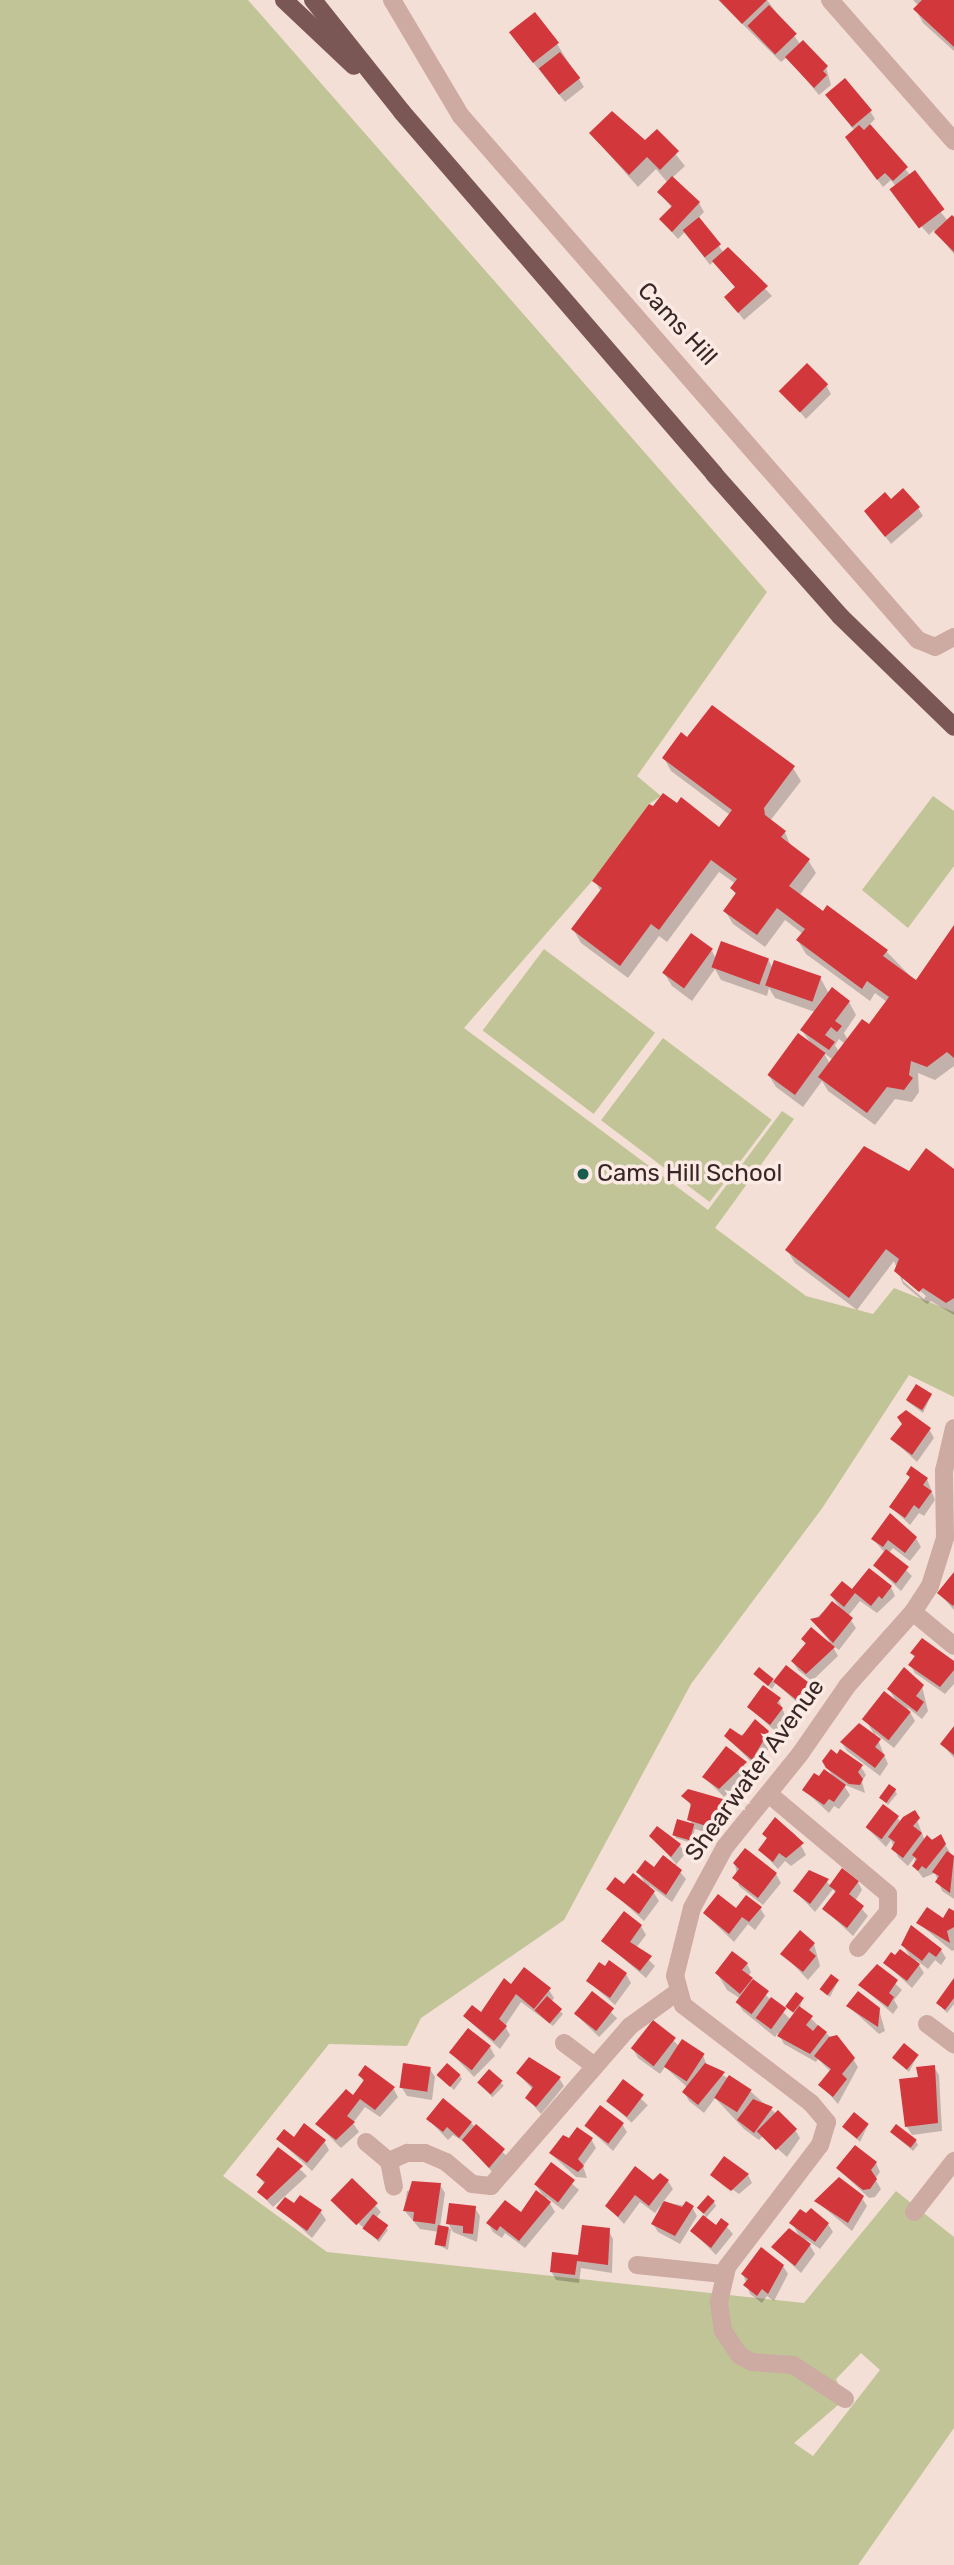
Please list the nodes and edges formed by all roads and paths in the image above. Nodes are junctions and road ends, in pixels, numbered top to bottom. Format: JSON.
{"nodes":[{"id":1,"x":284,"y":0,"type":"edge"},
{"id":2,"x":313,"y":0,"type":"edge"},
{"id":3,"x":392,"y":0,"type":"edge"},
{"id":4,"x":830,"y":0,"type":"edge"},
{"id":5,"x":402,"y":112,"type":"junction"},
{"id":6,"x":954,"y":141,"type":"edge"},
{"id":7,"x":953,"y":637,"type":"edge"},
{"id":8,"x":954,"y":727,"type":"edge"},
{"id":9,"x":954,"y":1428,"type":"edge"},
{"id":10,"x":913,"y":1612,"type":"junction"},
{"id":11,"x":954,"y":1646,"type":"edge"},
{"id":12,"x":770,"y":1795,"type":"junction"},
{"id":13,"x":858,"y":1948,"type":"dead end"},
{"id":14,"x":676,"y":1993,"type":"junction"},
{"id":15,"x":927,"y":2024,"type":"dead end"},
{"id":16,"x":564,"y":2043,"type":"dead end"},
{"id":17,"x":954,"y":2044,"type":"edge"},
{"id":18,"x":593,"y":2065,"type":"junction"},
{"id":19,"x":366,"y":2142,"type":"dead end"},
{"id":20,"x":389,"y":2161,"type":"junction"},
{"id":21,"x":954,"y":2161,"type":"edge"},
{"id":22,"x":394,"y":2186,"type":"dead end"},
{"id":23,"x":914,"y":2212,"type":"dead end"},
{"id":24,"x":637,"y":2265,"type":"dead end"},
{"id":25,"x":723,"y":2274,"type":"junction"},
{"id":26,"x":845,"y":2399,"type":"dead end"}],
"edges":[{"from":1,"to":5,"type":"main road"},
{"from":2,"to":5,"type":"main road"},
{"from":3,"to":7,"type":"street","name":"Cams Hill"},
{"from":4,"to":6,"type":"street"},
{"from":5,"to":8,"type":"main road"},
{"from":9,"to":10,"type":"street","name":"Shearwater Avenue"},
{"from":10,"to":11,"type":"street"},
{"from":10,"to":12,"type":"street","name":"Shearwater Avenue"},
{"from":12,"to":13,"type":"street"},
{"from":12,"to":14,"type":"street","name":"Shearwater Avenue"},
{"from":14,"to":18,"type":"street"},
{"from":14,"to":25,"type":"street"},
{"from":15,"to":17,"type":"street"},
{"from":16,"to":18,"type":"street"},
{"from":18,"to":20,"type":"street"},
{"from":19,"to":20,"type":"street"},
{"from":20,"to":22,"type":"street"},
{"from":21,"to":23,"type":"street"},
{"from":24,"to":25,"type":"street"},
{"from":25,"to":26,"type":"street"}]}
